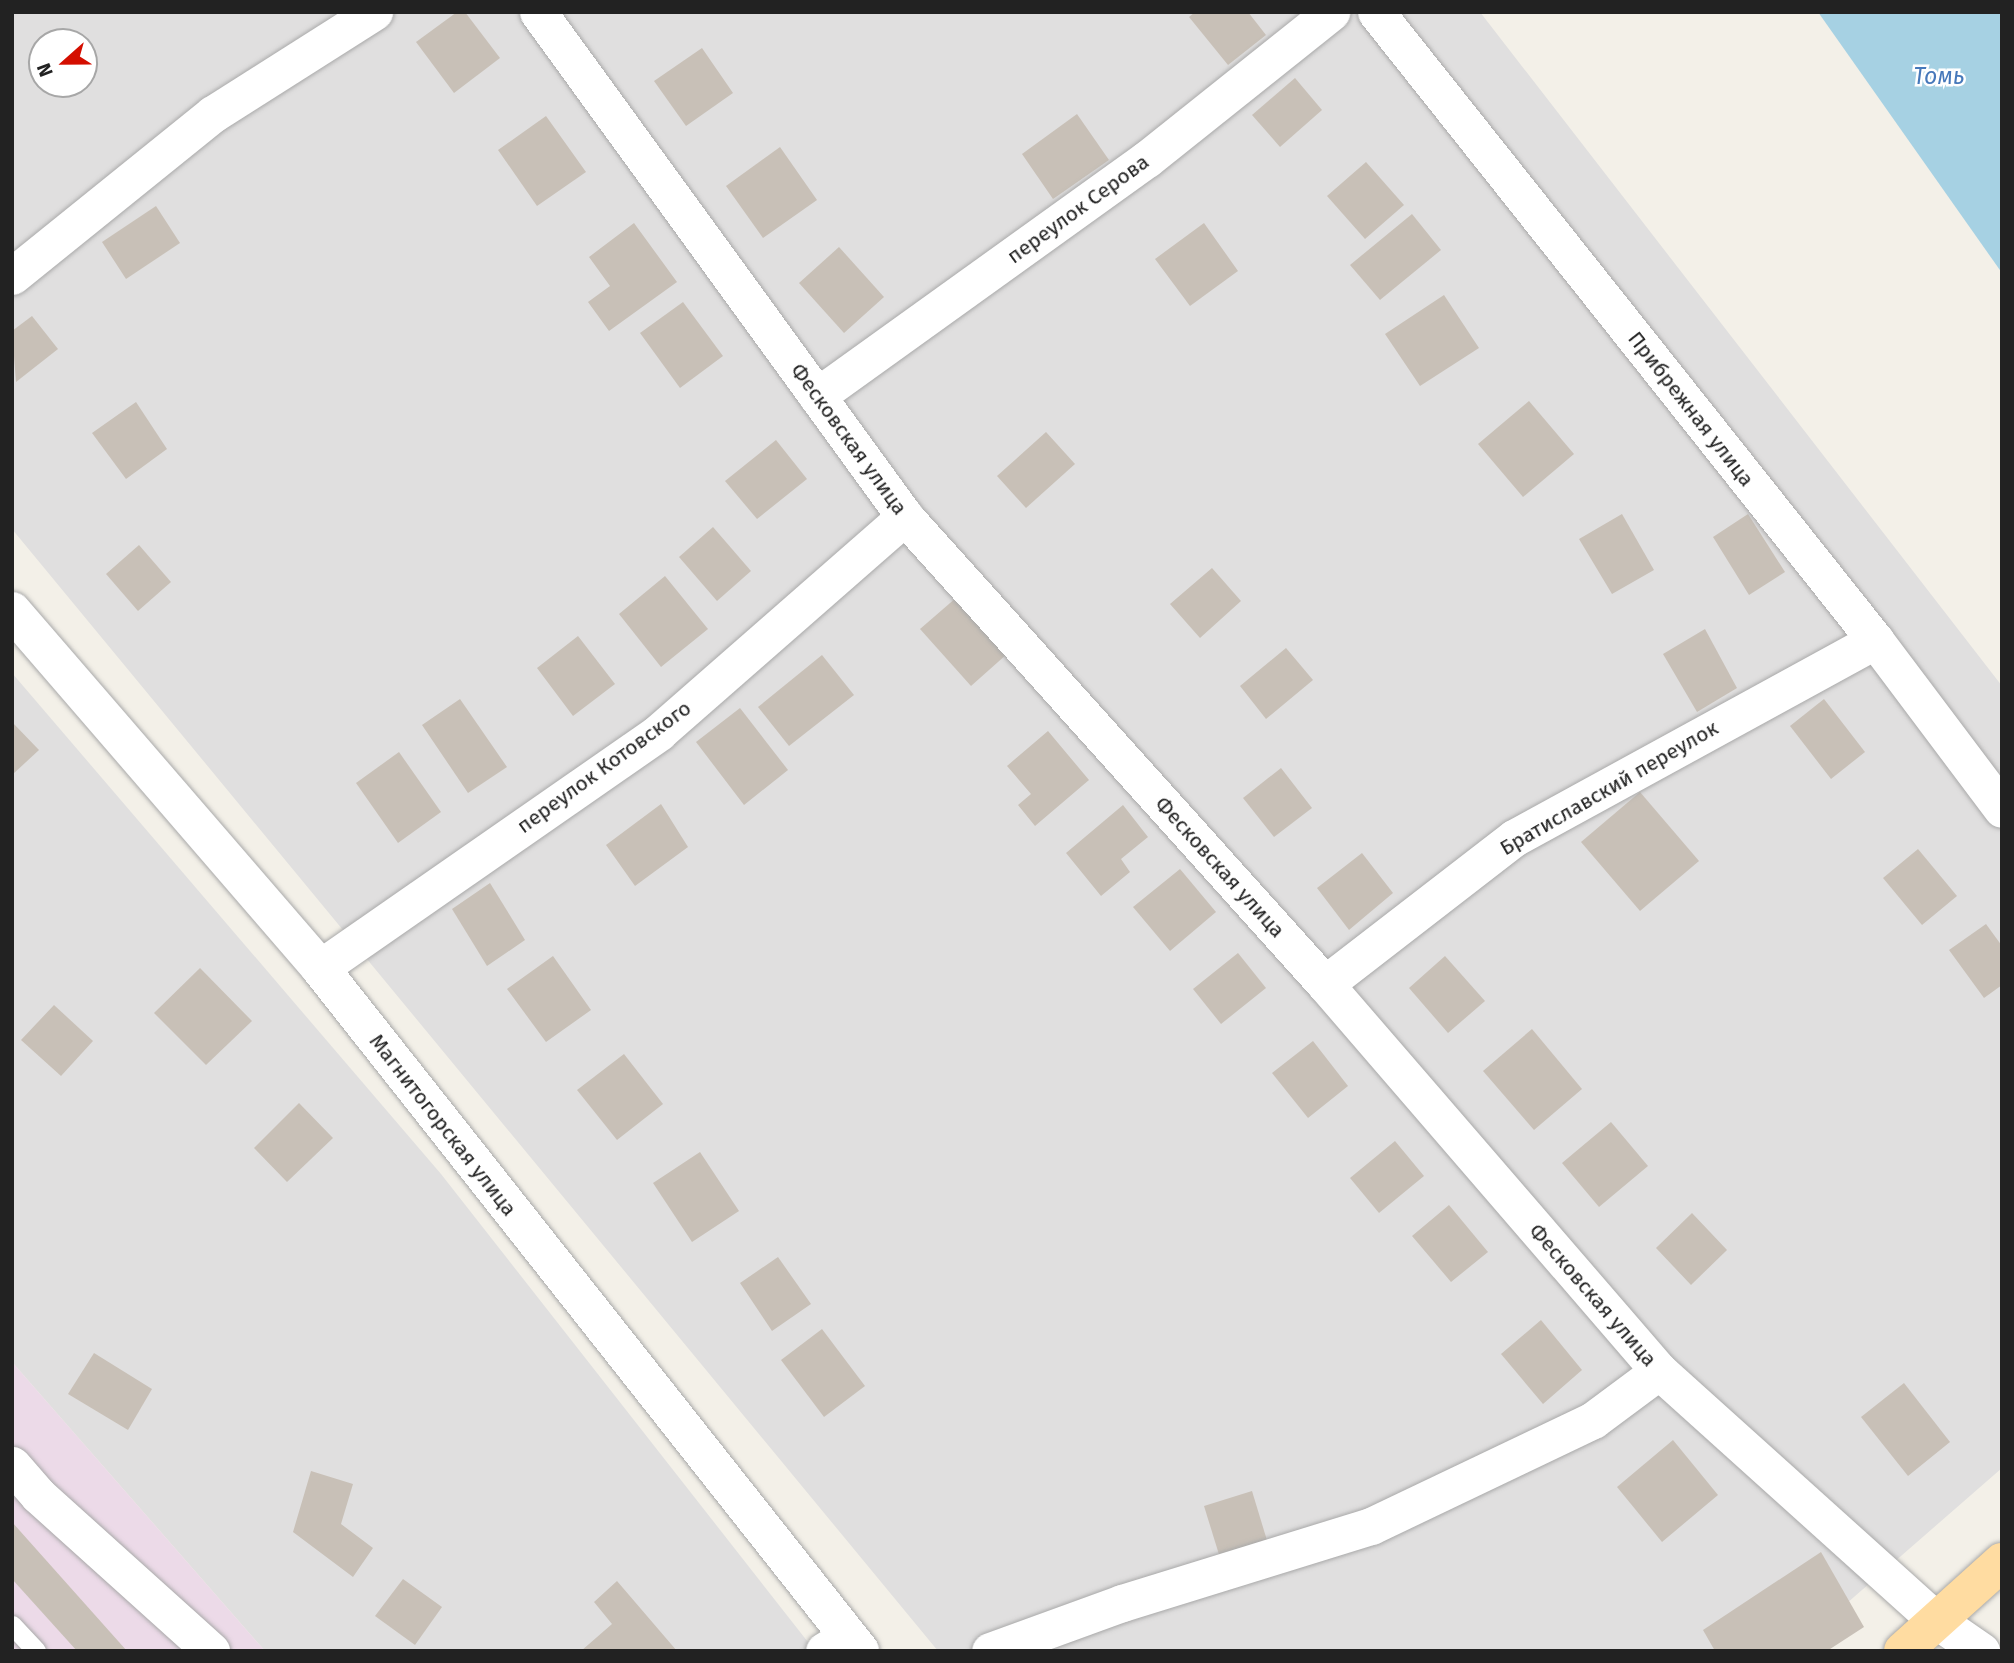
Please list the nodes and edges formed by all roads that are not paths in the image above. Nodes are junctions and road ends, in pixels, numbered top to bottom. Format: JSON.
{"nodes":[{"id":1,"x":374,"y":12,"type":"edge"},
{"id":2,"x":538,"y":12,"type":"edge"},
{"id":3,"x":1331,"y":12,"type":"edge"},
{"id":4,"x":1376,"y":12,"type":"edge"},
{"id":5,"x":12,"y":276,"type":"edge"},
{"id":6,"x":817,"y":396,"type":"junction"},
{"id":7,"x":905,"y":517,"type":"junction"},
{"id":8,"x":12,"y":611,"type":"edge"},
{"id":9,"x":1875,"y":640,"type":"junction"},
{"id":10,"x":2002,"y":809,"type":"edge"},
{"id":11,"x":320,"y":968,"type":"junction"},
{"id":12,"x":1325,"y":984,"type":"junction"},
{"id":13,"x":1659,"y":1371,"type":"junction"},
{"id":14,"x":12,"y":1465,"type":"edge"},
{"id":15,"x":2002,"y":1562,"type":"edge"},
{"id":16,"x":1936,"y":1620,"type":"junction"},
{"id":17,"x":12,"y":1625,"type":"edge"},
{"id":18,"x":844,"y":1646,"type":"edge"},
{"id":19,"x":36,"y":1651,"type":"edge"},
{"id":20,"x":211,"y":1651,"type":"edge"},
{"id":21,"x":990,"y":1651,"type":"edge"},
{"id":22,"x":1903,"y":1651,"type":"edge"},
{"id":23,"x":1982,"y":1651,"type":"edge"}],
"edges":[{"from":1,"to":5,"type":"street"},
{"from":2,"to":6,"type":"street","name":"Фесковская улица"},
{"from":3,"to":6,"type":"street","name":"переулок Серова"},
{"from":4,"to":9,"type":"street","name":"Прибрежная улица"},
{"from":6,"to":7,"type":"street","name":"Фесковская улица"},
{"from":7,"to":11,"type":"street","name":"переулок Котовского"},
{"from":7,"to":12,"type":"street","name":"Фесковская улица"},
{"from":8,"to":11,"type":"street","name":"Магнитогорская улица"},
{"from":9,"to":10,"type":"street","name":"Прибрежная улица"},
{"from":9,"to":12,"type":"street","name":"Братиславский переулок"},
{"from":11,"to":18,"type":"street","name":"Магнитогорская улица"},
{"from":12,"to":13,"type":"street","name":"Фесковская улица"},
{"from":13,"to":16,"type":"street","name":"Фесковская улица"},
{"from":13,"to":21,"type":"street"},
{"from":14,"to":20,"type":"street"},
{"from":15,"to":16,"type":"main road"},
{"from":16,"to":22,"type":"main road"},
{"from":16,"to":23,"type":"street","name":"Фесковская улица"},
{"from":17,"to":19,"type":"lane"}]}
